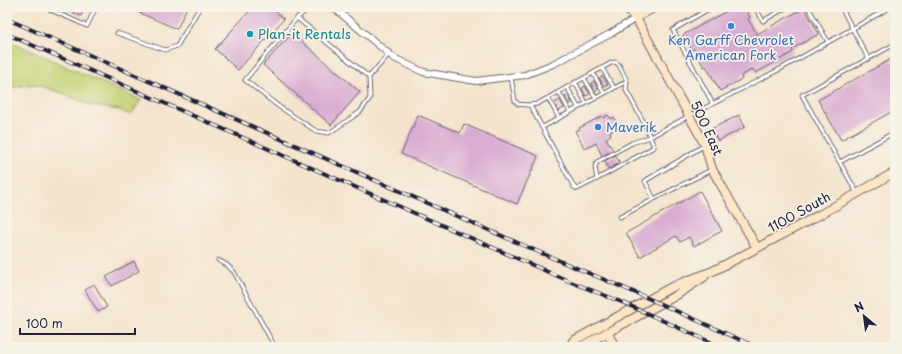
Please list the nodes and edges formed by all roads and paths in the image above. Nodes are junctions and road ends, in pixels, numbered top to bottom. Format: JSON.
{"nodes":[{"id":1,"x":44,"y":7,"type":"edge"},
{"id":2,"x":96,"y":7,"type":"edge"},
{"id":3,"x":200,"y":7,"type":"edge"},
{"id":4,"x":310,"y":7,"type":"edge"},
{"id":5,"x":333,"y":7,"type":"edge"},
{"id":6,"x":624,"y":7,"type":"edge"},
{"id":7,"x":632,"y":7,"type":"edge"},
{"id":8,"x":655,"y":7,"type":"edge"},
{"id":9,"x":712,"y":7,"type":"edge"},
{"id":10,"x":755,"y":7,"type":"edge"},
{"id":11,"x":787,"y":7,"type":"edge"},
{"id":12,"x":808,"y":7,"type":"edge"},
{"id":13,"x":841,"y":7,"type":"edge"},
{"id":14,"x":891,"y":7,"type":"edge"},
{"id":15,"x":297,"y":18,"type":"junction"},
{"id":16,"x":636,"y":18,"type":"junction"},
{"id":17,"x":852,"y":29,"type":"junction"},
{"id":18,"x":117,"y":33,"type":"dead end"},
{"id":19,"x":828,"y":42,"type":"junction"},
{"id":20,"x":895,"y":44,"type":"edge"},
{"id":21,"x":389,"y":54,"type":"junction"},
{"id":22,"x":868,"y":58,"type":"junction"},
{"id":23,"x":602,"y":68,"type":"junction"},
{"id":24,"x":593,"y":73,"type":"junction"},
{"id":25,"x":511,"y":77,"type":"junction"},
{"id":26,"x":369,"y":78,"type":"junction"},
{"id":27,"x":584,"y":78,"type":"junction"},
{"id":28,"x":627,"y":81,"type":"junction"},
{"id":29,"x":575,"y":82,"type":"junction"},
{"id":30,"x":567,"y":87,"type":"junction"},
{"id":31,"x":614,"y":88,"type":"junction"},
{"id":32,"x":559,"y":92,"type":"junction"},
{"id":33,"x":604,"y":93,"type":"junction"},
{"id":34,"x":548,"y":98,"type":"junction"},
{"id":35,"x":596,"y":98,"type":"junction"},
{"id":36,"x":586,"y":103,"type":"junction"},
{"id":37,"x":713,"y":104,"type":"junction"},
{"id":38,"x":530,"y":105,"type":"junction"},
{"id":39,"x":578,"y":108,"type":"junction"},
{"id":40,"x":570,"y":112,"type":"junction"},
{"id":41,"x":689,"y":116,"type":"junction"},
{"id":42,"x":559,"y":118,"type":"junction"},
{"id":43,"x":543,"y":128,"type":"junction"},
{"id":44,"x":895,"y":132,"type":"edge"},
{"id":45,"x":650,"y":138,"type":"junction"},
{"id":46,"x":705,"y":146,"type":"junction"},
{"id":47,"x":840,"y":162,"type":"junction"},
{"id":48,"x":712,"y":169,"type":"junction"},
{"id":49,"x":895,"y":172,"type":"edge"},
{"id":50,"x":597,"y":179,"type":"junction"},
{"id":51,"x":857,"y":193,"type":"junction"},
{"id":52,"x":654,"y":199,"type":"junction"},
{"id":53,"x":620,"y":217,"type":"dead end"},
{"id":54,"x":758,"y":248,"type":"junction"},
{"id":55,"x":218,"y":260,"type":"dead end"},
{"id":56,"x":712,"y":271,"type":"junction"},
{"id":57,"x":607,"y":332,"type":"junction"},
{"id":58,"x":275,"y":347,"type":"edge"},
{"id":59,"x":570,"y":347,"type":"edge"},
{"id":60,"x":580,"y":347,"type":"edge"},
{"id":61,"x":615,"y":347,"type":"edge"}],
"edges":[{"from":1,"to":2,"type":"lane"},
{"from":3,"to":18,"type":"lane"},
{"from":4,"to":15,"type":"lane"},
{"from":5,"to":21,"type":"street"},
{"from":6,"to":16,"type":"street","name":"500 East"},
{"from":7,"to":16,"type":"street","name":"500 East"},
{"from":8,"to":16,"type":"street"},
{"from":9,"to":37,"type":"lane"},
{"from":10,"to":11,"type":"lane"},
{"from":12,"to":19,"type":"lane"},
{"from":13,"to":17,"type":"lane"},
{"from":14,"to":17,"type":"lane"},
{"from":15,"to":26,"type":"lane"},
{"from":15,"to":26,"type":"lane"},
{"from":16,"to":25,"type":"street"},
{"from":16,"to":41,"type":"street","name":"500 East"},
{"from":17,"to":19,"type":"lane"},
{"from":17,"to":22,"type":"lane"},
{"from":19,"to":37,"type":"lane"},
{"from":20,"to":22,"type":"lane"},
{"from":21,"to":25,"type":"street"},
{"from":21,"to":26,"type":"lane"},
{"from":22,"to":47,"type":"lane"},
{"from":23,"to":24,"type":"lane"},
{"from":23,"to":28,"type":"lane"},
{"from":23,"to":31,"type":"lane"},
{"from":24,"to":27,"type":"lane"},
{"from":24,"to":33,"type":"lane"},
{"from":25,"to":38,"type":"lane"},
{"from":27,"to":29,"type":"lane"},
{"from":27,"to":35,"type":"lane"},
{"from":28,"to":31,"type":"lane"},
{"from":28,"to":45,"type":"lane"},
{"from":29,"to":30,"type":"lane"},
{"from":29,"to":36,"type":"lane"},
{"from":30,"to":32,"type":"lane"},
{"from":30,"to":39,"type":"lane"},
{"from":31,"to":33,"type":"lane"},
{"from":32,"to":34,"type":"lane"},
{"from":32,"to":40,"type":"lane"},
{"from":33,"to":35,"type":"lane"},
{"from":34,"to":38,"type":"lane"},
{"from":34,"to":42,"type":"lane"},
{"from":35,"to":36,"type":"lane"},
{"from":36,"to":39,"type":"lane"},
{"from":37,"to":41,"type":"lane"},
{"from":38,"to":43,"type":"lane"},
{"from":39,"to":40,"type":"lane"},
{"from":40,"to":42,"type":"lane"},
{"from":41,"to":45,"type":"lane"},
{"from":41,"to":46,"type":"street","name":"500 East"},
{"from":42,"to":43,"type":"lane"},
{"from":43,"to":50,"type":"lane"},
{"from":44,"to":47,"type":"lane"},
{"from":45,"to":50,"type":"lane"},
{"from":45,"to":50,"type":"lane"},
{"from":46,"to":48,"type":"street","name":"500 East"},
{"from":46,"to":52,"type":"lane"},
{"from":47,"to":51,"type":"lane"},
{"from":48,"to":52,"type":"lane"},
{"from":48,"to":54,"type":"street","name":"500 East"},
{"from":49,"to":51,"type":"street","name":"1100 South"},
{"from":51,"to":54,"type":"street","name":"1100 South"},
{"from":52,"to":53,"type":"lane"},
{"from":54,"to":56,"type":"street","name":"1100 South"},
{"from":55,"to":58,"type":"lane"},
{"from":56,"to":57,"type":"street","name":"1100 South"},
{"from":56,"to":59,"type":"street","name":"1100 South"},
{"from":57,"to":60,"type":"street","name":"1100 South"},
{"from":57,"to":61,"type":"street"}]}
